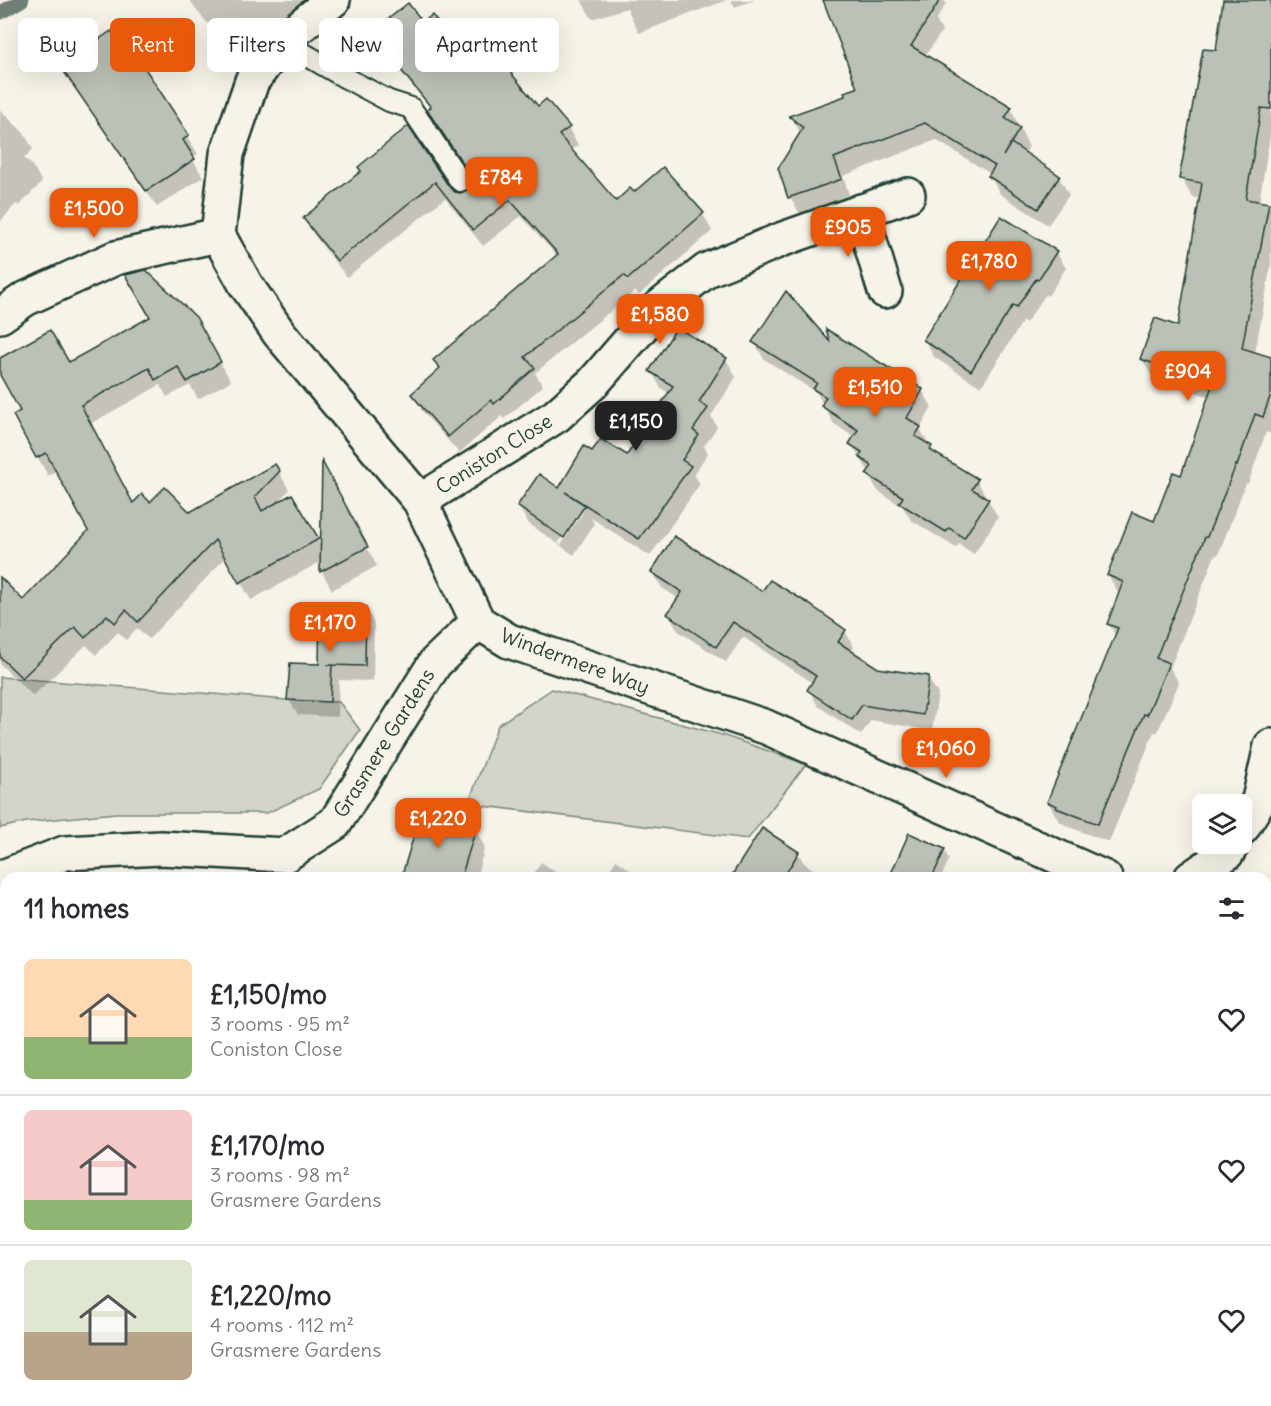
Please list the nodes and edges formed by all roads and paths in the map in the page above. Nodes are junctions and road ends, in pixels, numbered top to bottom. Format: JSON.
{"nodes":[{"id":1,"x":333,"y":0,"type":"edge"},
{"id":2,"x":307,"y":21,"type":"edge"},
{"id":3,"x":307,"y":55,"type":"edge"},
{"id":4,"x":259,"y":72,"type":"edge"},
{"id":5,"x":460,"y":181,"type":"dead end"},
{"id":6,"x":909,"y":195,"type":"dead end"},
{"id":7,"x":861,"y":211,"type":"junction"},
{"id":8,"x":218,"y":235,"type":"junction"},
{"id":9,"x":885,"y":291,"type":"dead end"},
{"id":10,"x":0,"y":316,"type":"edge"},
{"id":11,"x":420,"y":501,"type":"junction"},
{"id":12,"x":478,"y":621,"type":"junction"},
{"id":13,"x":1271,"y":746,"type":"edge"},
{"id":14,"x":1252,"y":812,"type":"edge"},
{"id":15,"x":1226,"y":854,"type":"edge"},
{"id":16,"x":290,"y":866,"type":"edge"},
{"id":17,"x":16,"y":872,"type":"edge"},
{"id":18,"x":1092,"y":872,"type":"edge"},
{"id":19,"x":1200,"y":872,"type":"edge"}],
"edges":[{"from":1,"to":2,"type":"street"},
{"from":3,"to":5,"type":"lane"},
{"from":4,"to":8,"type":"street"},
{"from":6,"to":7,"type":"street","name":"Coniston Close"},
{"from":7,"to":9,"type":"street"},
{"from":7,"to":11,"type":"street","name":"Coniston Close"},
{"from":8,"to":10,"type":"street"},
{"from":8,"to":11,"type":"street","name":"Windermere Way"},
{"from":11,"to":12,"type":"street","name":"Windermere Way"},
{"from":12,"to":16,"type":"street","name":"Grasmere Gardens"},
{"from":12,"to":18,"type":"street","name":"Windermere Way"},
{"from":13,"to":14,"type":"street"},
{"from":15,"to":19,"type":"street"},
{"from":16,"to":17,"type":"street","name":"Grasmere Gardens"}]}
